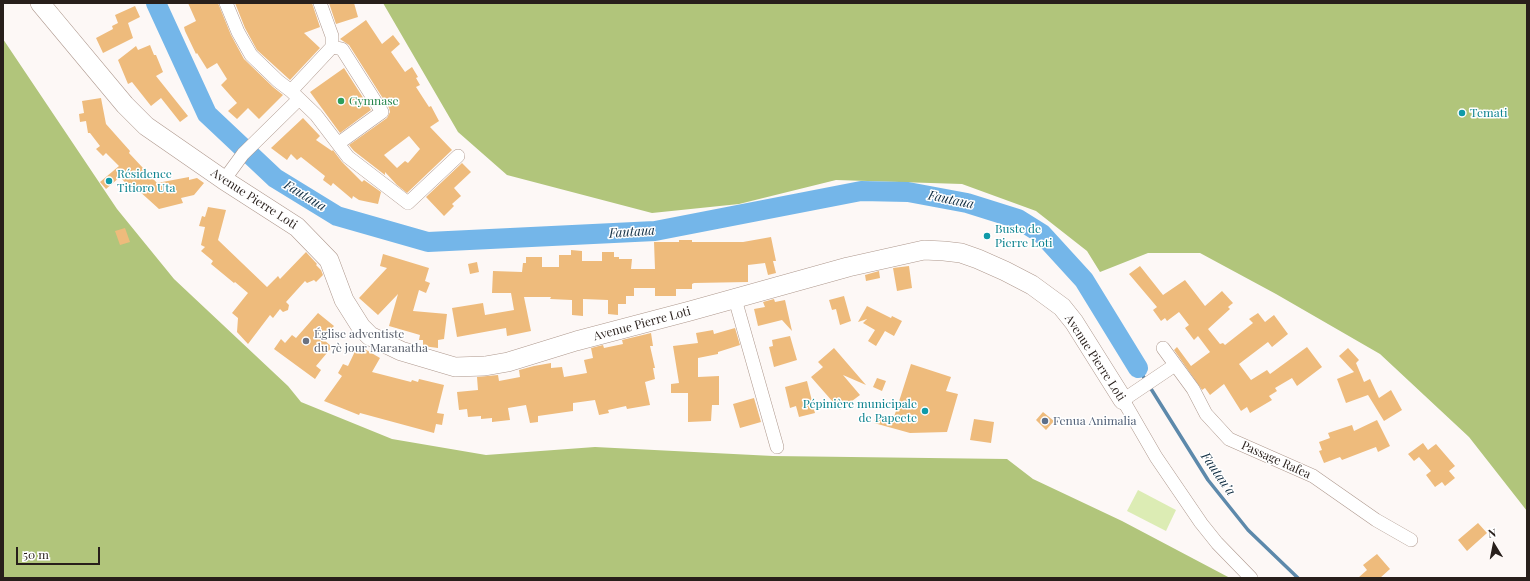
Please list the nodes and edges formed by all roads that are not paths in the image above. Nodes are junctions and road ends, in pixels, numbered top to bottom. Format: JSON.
{"nodes":[{"id":1,"x":40,"y":3,"type":"edge"},
{"id":2,"x":226,"y":3,"type":"edge"},
{"id":3,"x":320,"y":3,"type":"edge"},
{"id":4,"x":332,"y":47,"type":"junction"},
{"id":5,"x":295,"y":95,"type":"junction"},
{"id":6,"x":339,"y":143,"type":"junction"},
{"id":7,"x":458,"y":156,"type":"dead end"},
{"id":8,"x":224,"y":180,"type":"junction"},
{"id":9,"x":735,"y":299,"type":"junction"},
{"id":10,"x":1163,"y":348,"type":"dead end"},
{"id":11,"x":1175,"y":366,"type":"junction"},
{"id":12,"x":1130,"y":395,"type":"junction"},
{"id":13,"x":777,"y":447,"type":"dead end"},
{"id":14,"x":1411,"y":540,"type":"dead end"},
{"id":15,"x":1251,"y":578,"type":"edge"}],
"edges":[{"from":1,"to":8,"type":"main road","name":"Avenue Pierre Loti"},
{"from":2,"to":5,"type":"street"},
{"from":3,"to":4,"type":"street"},
{"from":4,"to":5,"type":"street"},
{"from":4,"to":6,"type":"street"},
{"from":5,"to":6,"type":"street"},
{"from":5,"to":8,"type":"street"},
{"from":6,"to":7,"type":"street"},
{"from":8,"to":9,"type":"main road","name":"Avenue Pierre Loti"},
{"from":9,"to":12,"type":"main road","name":"Avenue Pierre Loti"},
{"from":9,"to":13,"type":"street"},
{"from":10,"to":11,"type":"street","name":"Passage Rafea"},
{"from":11,"to":12,"type":"street"},
{"from":11,"to":14,"type":"street","name":"Passage Rafea"},
{"from":12,"to":15,"type":"street","name":"Avenue Pierre Loti"}]}
